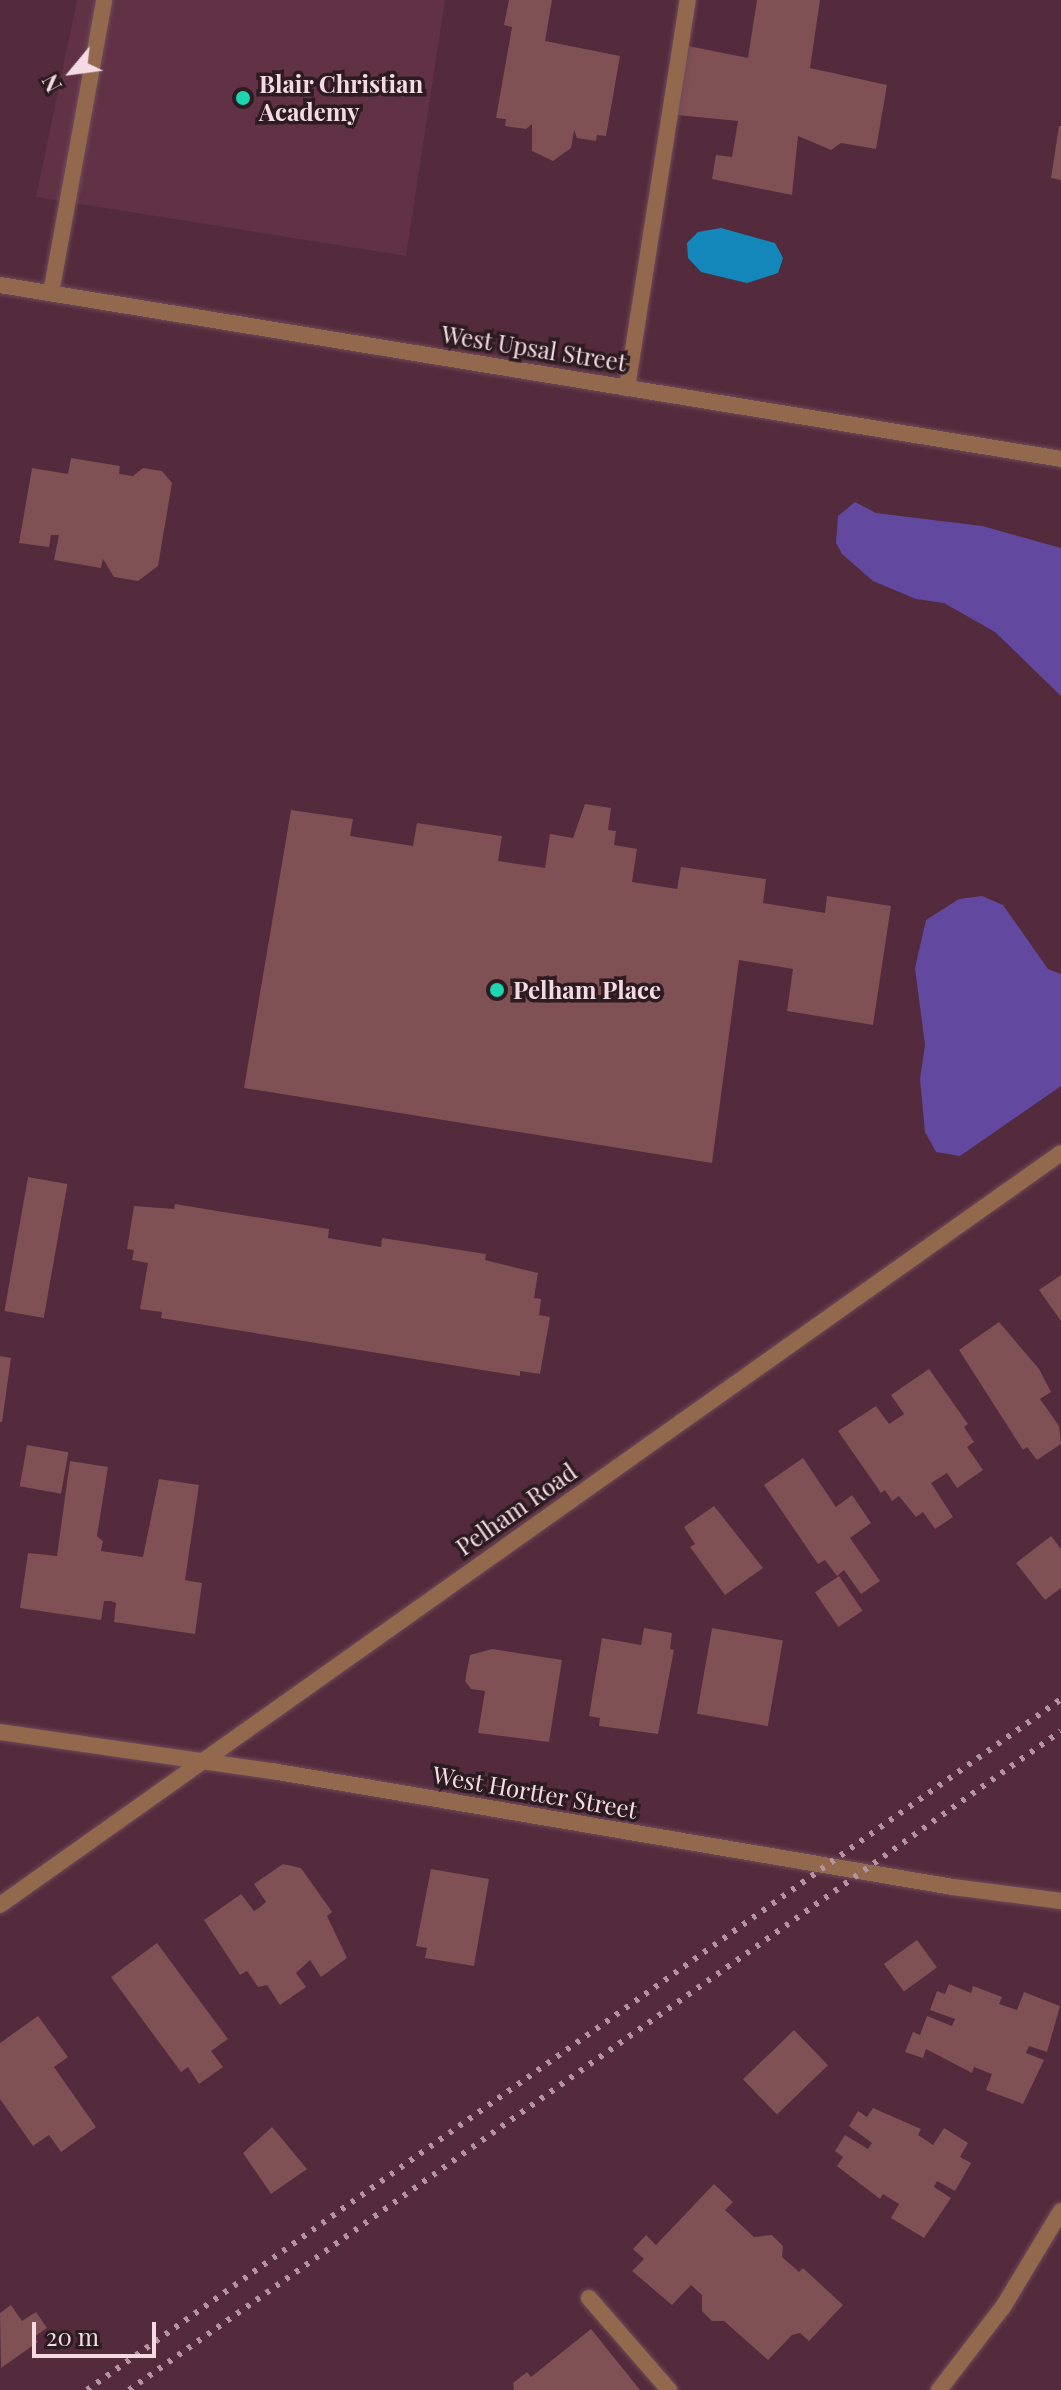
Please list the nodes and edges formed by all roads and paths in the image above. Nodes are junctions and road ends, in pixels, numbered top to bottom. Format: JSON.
{"nodes":[{"id":1,"x":104,"y":0,"type":"edge"},
{"id":2,"x":688,"y":0,"type":"edge"},
{"id":3,"x":0,"y":285,"type":"edge"},
{"id":4,"x":51,"y":293,"type":"junction"},
{"id":5,"x":627,"y":388,"type":"junction"},
{"id":6,"x":1061,"y":459,"type":"edge"},
{"id":7,"x":1061,"y":1153,"type":"edge"},
{"id":8,"x":0,"y":1732,"type":"edge"},
{"id":9,"x":201,"y":1763,"type":"junction"},
{"id":10,"x":1061,"y":1901,"type":"edge"},
{"id":11,"x":0,"y":1905,"type":"edge"},
{"id":12,"x":1061,"y":2211,"type":"edge"},
{"id":13,"x":589,"y":2298,"type":"dead end"},
{"id":14,"x":669,"y":2390,"type":"edge"},
{"id":15,"x":939,"y":2390,"type":"edge"}],
"edges":[{"from":1,"to":4,"type":"street"},
{"from":2,"to":5,"type":"street"},
{"from":3,"to":4,"type":"street","name":"West Upsal Street"},
{"from":4,"to":5,"type":"street","name":"West Upsal Street"},
{"from":5,"to":6,"type":"street","name":"West Upsal Street"},
{"from":7,"to":9,"type":"street","name":"Pelham Road"},
{"from":8,"to":9,"type":"street","name":"West Hortter Street"},
{"from":9,"to":10,"type":"street","name":"West Hortter Street"},
{"from":9,"to":11,"type":"street","name":"Pelham Road"},
{"from":12,"to":15,"type":"street"},
{"from":13,"to":14,"type":"street"}]}
